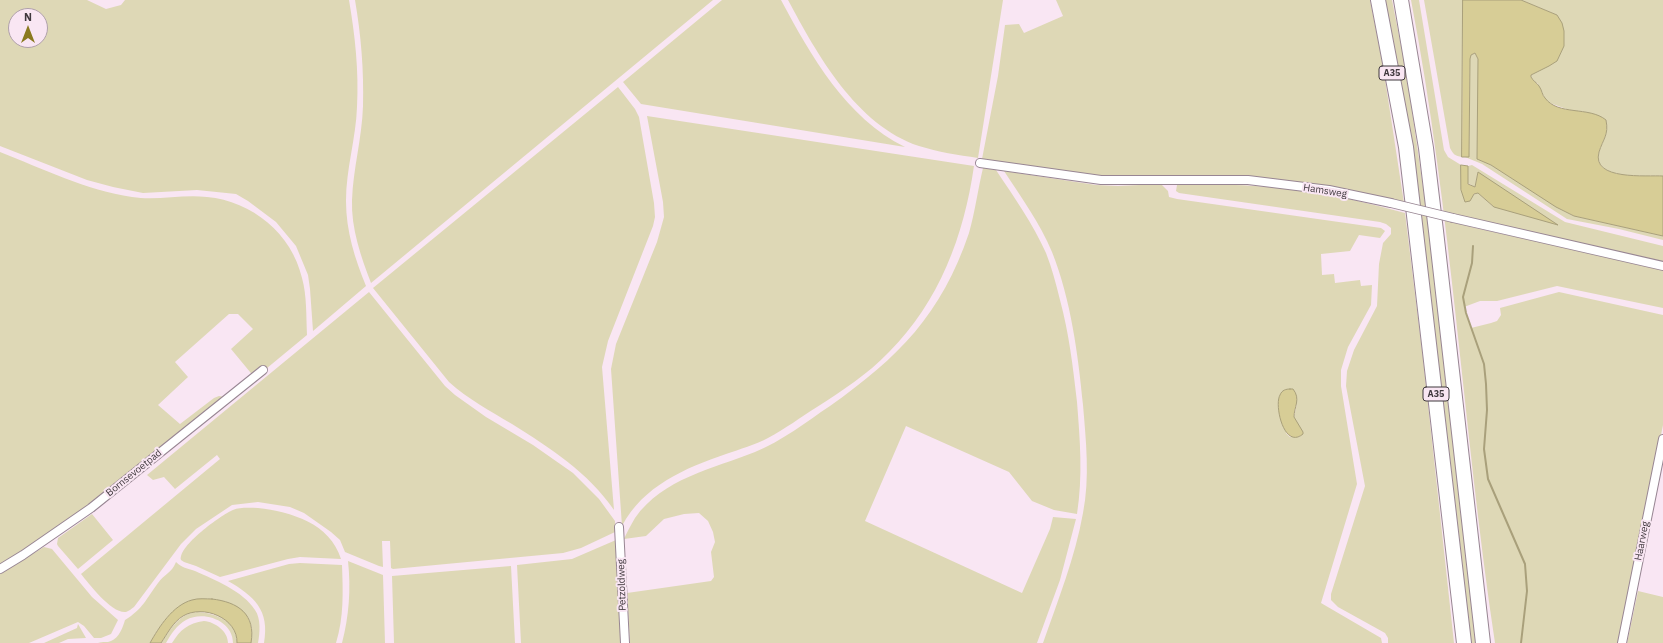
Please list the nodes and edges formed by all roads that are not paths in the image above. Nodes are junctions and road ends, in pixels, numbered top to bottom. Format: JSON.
{"nodes":[{"id":1,"x":1378,"y":0,"type":"edge"},
{"id":2,"x":1401,"y":0,"type":"edge"},
{"id":3,"x":980,"y":162,"type":"dead end"},
{"id":4,"x":1663,"y":266,"type":"edge"},
{"id":5,"x":263,"y":370,"type":"dead end"},
{"id":6,"x":1663,"y":439,"type":"edge"},
{"id":7,"x":619,"y":527,"type":"dead end"},
{"id":8,"x":0,"y":569,"type":"edge"},
{"id":9,"x":625,"y":643,"type":"edge"},
{"id":10,"x":1464,"y":643,"type":"edge"},
{"id":11,"x":1483,"y":643,"type":"edge"},
{"id":12,"x":1622,"y":643,"type":"edge"}],
"edges":[{"from":1,"to":10,"type":"highway","number":"A35"},
{"from":2,"to":11,"type":"highway","number":"A35"},
{"from":3,"to":4,"type":"street","name":"Hamsweg","bridge":true},
{"from":5,"to":8,"type":"street","name":"Bornsevoetpad"},
{"from":6,"to":12,"type":"street","name":"Haarweg"},
{"from":7,"to":9,"type":"street","name":"Petzoldweg"}]}
